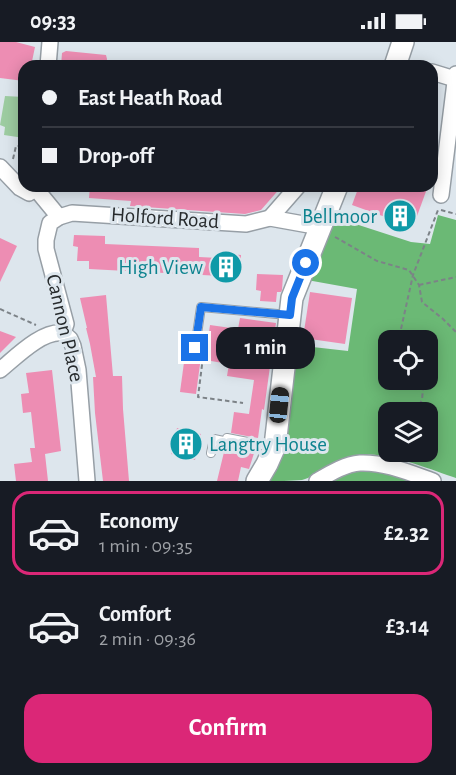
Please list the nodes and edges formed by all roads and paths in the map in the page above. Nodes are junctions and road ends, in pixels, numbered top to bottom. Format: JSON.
{"nodes":[{"id":1,"x":50,"y":42,"type":"edge"},
{"id":2,"x":403,"y":42,"type":"edge"},
{"id":3,"x":48,"y":60,"type":"edge"},
{"id":4,"x":401,"y":60,"type":"edge"},
{"id":5,"x":438,"y":74,"type":"edge"},
{"id":6,"x":456,"y":74,"type":"edge"},
{"id":7,"x":455,"y":79,"type":"edge"},
{"id":8,"x":18,"y":146,"type":"edge"},
{"id":9,"x":4,"y":171,"type":"edge"},
{"id":10,"x":18,"y":186,"type":"edge"},
{"id":11,"x":41,"y":192,"type":"edge"},
{"id":12,"x":292,"y":192,"type":"edge"},
{"id":13,"x":335,"y":192,"type":"edge"},
{"id":14,"x":440,"y":202,"type":"junction"},
{"id":15,"x":456,"y":214,"type":"edge"},
{"id":16,"x":59,"y":217,"type":"junction"},
{"id":17,"x":270,"y":218,"type":"junction"},
{"id":18,"x":320,"y":227,"type":"junction"},
{"id":19,"x":413,"y":275,"type":"junction"},
{"id":20,"x":456,"y":278,"type":"edge"},
{"id":21,"x":419,"y":285,"type":"junction"},
{"id":22,"x":0,"y":309,"type":"edge"},
{"id":23,"x":290,"y":315,"type":"junction"},
{"id":24,"x":402,"y":330,"type":"edge"},
{"id":25,"x":456,"y":332,"type":"edge"},
{"id":26,"x":58,"y":333,"type":"junction"},
{"id":27,"x":195,"y":348,"type":"joint"},
{"id":28,"x":0,"y":370,"type":"edge"},
{"id":29,"x":243,"y":403,"type":"dead end"},
{"id":30,"x":227,"y":438,"type":"dead end"},
{"id":31,"x":240,"y":445,"type":"dead end"},
{"id":32,"x":250,"y":447,"type":"dead end"},
{"id":33,"x":273,"y":450,"type":"junction"},
{"id":34,"x":210,"y":453,"type":"dead end"},
{"id":35,"x":87,"y":481,"type":"edge"},
{"id":36,"x":257,"y":481,"type":"edge"},
{"id":37,"x":317,"y":481,"type":"edge"},
{"id":38,"x":433,"y":481,"type":"edge"}],
"edges":[{"from":1,"to":3,"type":"street"},
{"from":2,"to":4,"type":"street"},
{"from":5,"to":7,"type":"street"},
{"from":6,"to":7,"type":"street"},
{"from":7,"to":14,"type":"street"},
{"from":8,"to":9,"type":"path"},
{"from":9,"to":10,"type":"street"},
{"from":11,"to":16,"type":"street"},
{"from":12,"to":17,"type":"street"},
{"from":13,"to":18,"type":"street"},
{"from":14,"to":15,"type":"path"},
{"from":14,"to":19,"type":"path"},
{"from":16,"to":17,"type":"street","name":"Holford Road"},
{"from":16,"to":26,"type":"street","name":"Cannon Place"},
{"from":17,"to":18,"type":"street","name":"Holford Road"},
{"from":18,"to":19,"type":"path"},
{"from":18,"to":23,"type":"street"},
{"from":19,"to":21,"type":"path"},
{"from":19,"to":24,"type":"path"},
{"from":20,"to":21,"type":"path"},
{"from":21,"to":25,"type":"path"},
{"from":22,"to":26,"type":"path"},
{"from":23,"to":27,"type":"lane"},
{"from":23,"to":33,"type":"street"},
{"from":26,"to":28,"type":"street"},
{"from":26,"to":35,"type":"street","name":"Cannon Place"},
{"from":27,"to":29,"type":"path"},
{"from":30,"to":33,"type":"lane"},
{"from":31,"to":34,"type":"lane"},
{"from":32,"to":33,"type":"lane"},
{"from":33,"to":36,"type":"street"},
{"from":37,"to":38,"type":"street"}]}
